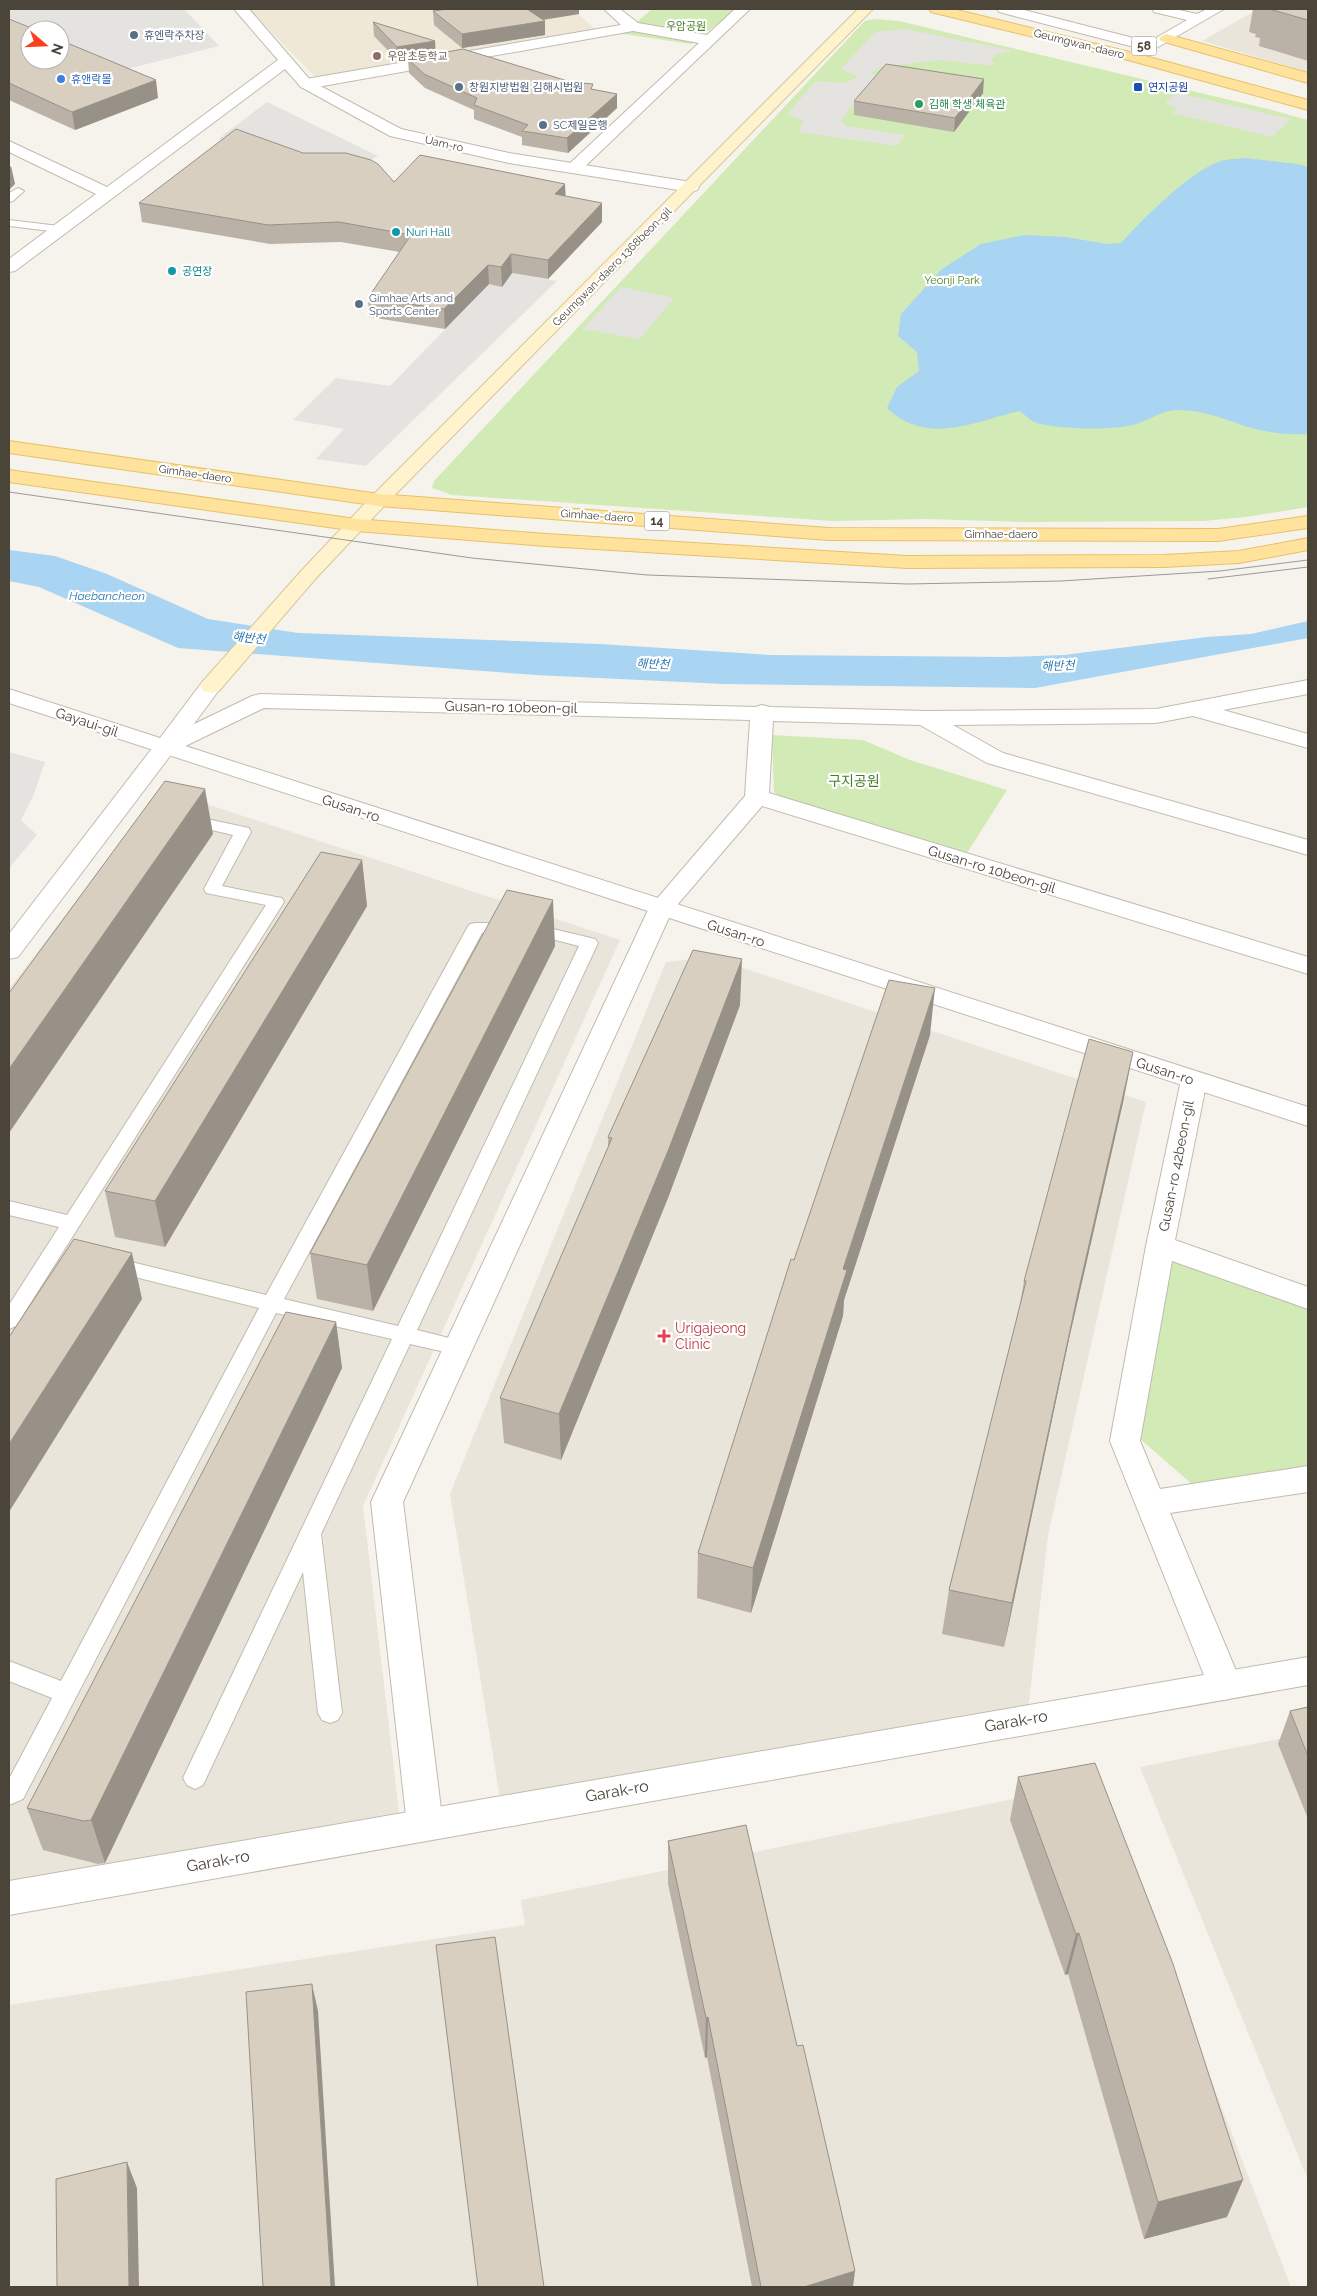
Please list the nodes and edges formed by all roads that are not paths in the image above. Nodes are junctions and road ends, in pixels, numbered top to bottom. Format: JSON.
{"nodes":[{"id":1,"x":241,"y":9,"type":"edge"},
{"id":2,"x":611,"y":9,"type":"edge"},
{"id":3,"x":743,"y":9,"type":"edge"},
{"id":4,"x":866,"y":9,"type":"edge"},
{"id":5,"x":936,"y":9,"type":"edge"},
{"id":6,"x":978,"y":9,"type":"edge"},
{"id":7,"x":1004,"y":9,"type":"edge"},
{"id":8,"x":1159,"y":9,"type":"edge"},
{"id":9,"x":1218,"y":9,"type":"edge"},
{"id":10,"x":1199,"y":20,"type":"junction"},
{"id":11,"x":632,"y":27,"type":"junction"},
{"id":12,"x":1166,"y":38,"type":"junction"},
{"id":13,"x":709,"y":40,"type":"junction"},
{"id":14,"x":1150,"y":47,"type":"junction"},
{"id":15,"x":1134,"y":57,"type":"junction"},
{"id":16,"x":285,"y":62,"type":"junction"},
{"id":17,"x":1308,"y":78,"type":"edge"},
{"id":18,"x":306,"y":84,"type":"junction"},
{"id":19,"x":1308,"y":90,"type":"edge"},
{"id":20,"x":1308,"y":105,"type":"edge"},
{"id":21,"x":9,"y":146,"type":"edge"},
{"id":22,"x":573,"y":169,"type":"junction"},
{"id":23,"x":692,"y":187,"type":"junction"},
{"id":24,"x":18,"y":191,"type":"dead end"},
{"id":25,"x":108,"y":193,"type":"junction"},
{"id":26,"x":9,"y":199,"type":"edge"},
{"id":27,"x":9,"y":223,"type":"edge"},
{"id":28,"x":59,"y":230,"type":"junction"},
{"id":29,"x":9,"y":267,"type":"edge"},
{"id":30,"x":9,"y":447,"type":"edge"},
{"id":31,"x":9,"y":476,"type":"edge"},
{"id":32,"x":379,"y":500,"type":"junction"},
{"id":33,"x":1308,"y":522,"type":"edge"},
{"id":34,"x":356,"y":524,"type":"junction"},
{"id":35,"x":1308,"y":544,"type":"edge"},
{"id":36,"x":211,"y":686,"type":"joint"},
{"id":37,"x":1308,"y":687,"type":"edge"},
{"id":38,"x":9,"y":696,"type":"edge"},
{"id":39,"x":1195,"y":709,"type":"junction"},
{"id":40,"x":762,"y":712,"type":"junction"},
{"id":41,"x":926,"y":718,"type":"junction"},
{"id":42,"x":1308,"y":741,"type":"edge"},
{"id":43,"x":165,"y":747,"type":"junction"},
{"id":44,"x":757,"y":797,"type":"junction"},
{"id":45,"x":170,"y":816,"type":"edge"},
{"id":46,"x":1308,"y":848,"type":"edge"},
{"id":47,"x":660,"y":908,"type":"junction"},
{"id":48,"x":9,"y":951,"type":"edge"},
{"id":49,"x":1308,"y":966,"type":"edge"},
{"id":50,"x":1194,"y":1080,"type":"junction"},
{"id":51,"x":1308,"y":1117,"type":"edge"},
{"id":52,"x":9,"y":1208,"type":"edge"},
{"id":53,"x":72,"y":1222,"type":"junction"},
{"id":54,"x":1160,"y":1246,"type":"junction"},
{"id":55,"x":73,"y":1254,"type":"junction"},
{"id":56,"x":1308,"y":1298,"type":"edge"},
{"id":57,"x":272,"y":1304,"type":"junction"},
{"id":58,"x":9,"y":1321,"type":"edge"},
{"id":59,"x":406,"y":1333,"type":"junction"},
{"id":60,"x":458,"y":1347,"type":"junction"},
{"id":61,"x":1308,"y":1479,"type":"edge"},
{"id":62,"x":1151,"y":1503,"type":"junction"},
{"id":63,"x":310,"y":1534,"type":"junction"},
{"id":64,"x":9,"y":1671,"type":"edge"},
{"id":65,"x":1308,"y":1671,"type":"edge"},
{"id":66,"x":1225,"y":1685,"type":"junction"},
{"id":67,"x":66,"y":1693,"type":"junction"},
{"id":68,"x":330,"y":1713,"type":"dead end"},
{"id":69,"x":195,"y":1778,"type":"dead end"},
{"id":70,"x":9,"y":1794,"type":"edge"},
{"id":71,"x":425,"y":1825,"type":"junction"},
{"id":72,"x":9,"y":1898,"type":"edge"}],
"edges":[{"from":1,"to":16,"type":"street","name":"Uam-ro"},
{"from":2,"to":11,"type":"street"},
{"from":3,"to":13,"type":"street"},
{"from":4,"to":23,"type":"main road","name":"Geumgwan-daero 1368beon-gil"},
{"from":5,"to":15,"type":"main road","name":"Geumgwan-daero"},
{"from":6,"to":14,"type":"main road","name":"Geumgwan-daero","number":"58"},
{"from":7,"to":14,"type":"street"},
{"from":8,"to":10,"type":"street"},
{"from":9,"to":10,"type":"street"},
{"from":10,"to":12,"type":"street"},
{"from":11,"to":13,"type":"street"},
{"from":11,"to":18,"type":"street"},
{"from":12,"to":14,"type":"street"},
{"from":12,"to":17,"type":"main road"},
{"from":13,"to":22,"type":"street"},
{"from":14,"to":15,"type":"street"},
{"from":14,"to":19,"type":"main road","name":"Geumgwan-daero","number":"58"},
{"from":15,"to":20,"type":"main road","name":"Geumgwan-daero"},
{"from":16,"to":18,"type":"street","name":"Uam-ro"},
{"from":16,"to":25,"type":"street"},
{"from":18,"to":22,"type":"street","name":"Uam-ro"},
{"from":21,"to":25,"type":"street"},
{"from":22,"to":23,"type":"street","name":"Uam-ro"},
{"from":23,"to":32,"type":"main road","name":"Geumgwan-daero 1368beon-gil"},
{"from":24,"to":26,"type":"lane"},
{"from":25,"to":28,"type":"street"},
{"from":27,"to":28,"type":"lane"},
{"from":28,"to":29,"type":"street"},
{"from":30,"to":32,"type":"main road","name":"Gimhae-daero","number":"14"},
{"from":31,"to":34,"type":"main road","name":"Gimhae-daero"},
{"from":32,"to":33,"type":"main road","name":"Gimhae-daero","number":"14"},
{"from":32,"to":34,"type":"main road","name":"Geumgwan-daero 1368beon-gil"},
{"from":34,"to":35,"type":"main road","name":"Gimhae-daero"},
{"from":34,"to":36,"type":"main road","name":"Geumgwan-daero 1368beon-gil"},
{"from":36,"to":43,"type":"street"},
{"from":37,"to":39,"type":"street","name":"Gusan-ro 10beon-gil"},
{"from":38,"to":43,"type":"street","name":"Gayaui-gil"},
{"from":39,"to":41,"type":"street","name":"Gusan-ro 10beon-gil"},
{"from":39,"to":42,"type":"street"},
{"from":40,"to":41,"type":"street","name":"Gusan-ro 10beon-gil"},
{"from":40,"to":43,"type":"street","name":"Gusan-ro 10beon-gil"},
{"from":40,"to":44,"type":"street"},
{"from":41,"to":46,"type":"street","name":"Gusan-ro 10beon-gil"},
{"from":43,"to":47,"type":"street","name":"Gusan-ro"},
{"from":43,"to":48,"type":"street"},
{"from":44,"to":47,"type":"street"},
{"from":44,"to":49,"type":"street","name":"Gusan-ro 10beon-gil"},
{"from":45,"to":53,"type":"lane"},
{"from":47,"to":50,"type":"street","name":"Gusan-ro"},
{"from":47,"to":60,"type":"street"},
{"from":50,"to":51,"type":"street","name":"Gusan-ro"},
{"from":50,"to":54,"type":"street","name":"Gusan-ro 42beon-gil"},
{"from":52,"to":53,"type":"lane"},
{"from":53,"to":55,"type":"lane"},
{"from":54,"to":56,"type":"street","name":"Gusan-ro 42beon-gil"},
{"from":54,"to":62,"type":"street"},
{"from":55,"to":57,"type":"lane"},
{"from":55,"to":58,"type":"lane"},
{"from":57,"to":59,"type":"lane"},
{"from":57,"to":59,"type":"lane"},
{"from":57,"to":67,"type":"lane"},
{"from":59,"to":60,"type":"lane"},
{"from":59,"to":63,"type":"lane"},
{"from":60,"to":71,"type":"street"},
{"from":61,"to":62,"type":"street"},
{"from":62,"to":66,"type":"street"},
{"from":63,"to":68,"type":"lane"},
{"from":63,"to":69,"type":"lane"},
{"from":64,"to":67,"type":"lane"},
{"from":65,"to":66,"type":"street","name":"Garak-ro"},
{"from":66,"to":71,"type":"street","name":"Garak-ro"},
{"from":67,"to":70,"type":"lane"},
{"from":71,"to":72,"type":"street","name":"Garak-ro"}]}
